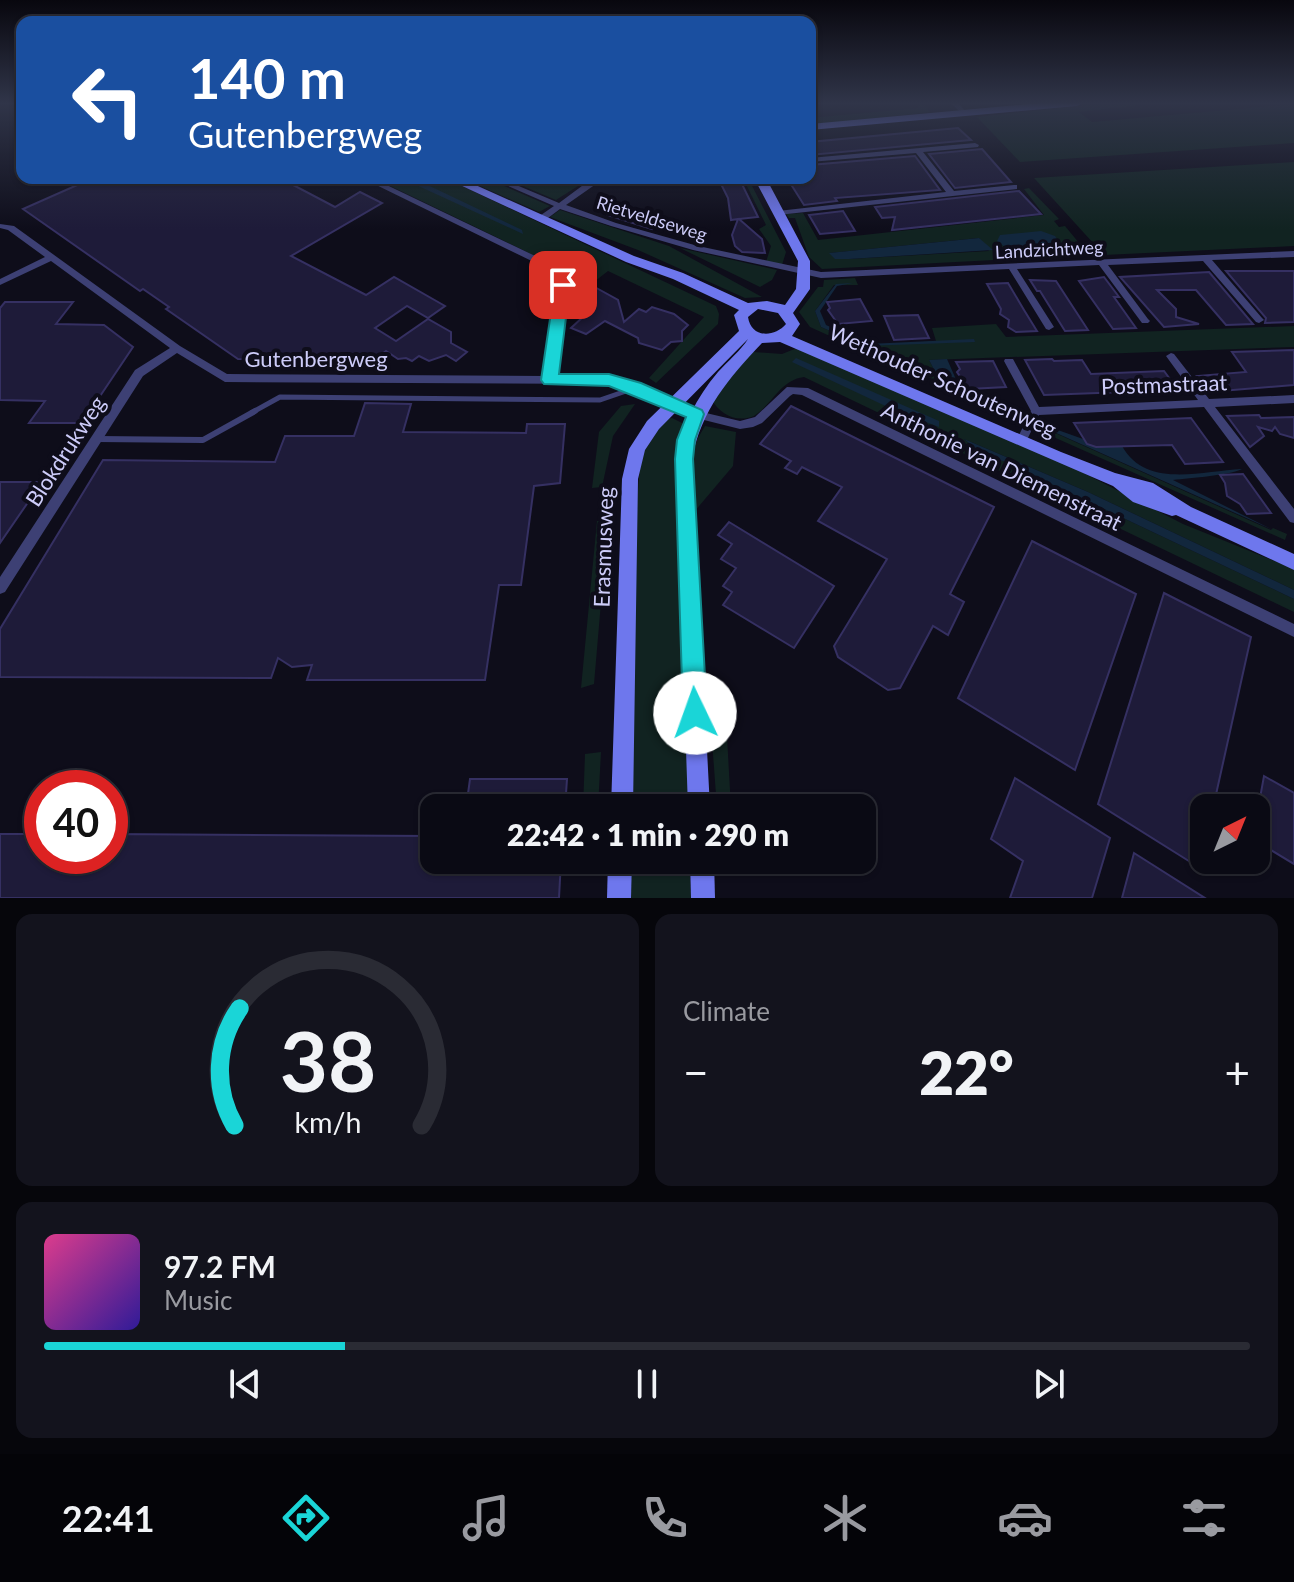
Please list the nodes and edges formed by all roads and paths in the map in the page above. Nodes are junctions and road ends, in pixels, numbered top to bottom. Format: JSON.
{"nodes":[{"id":1,"x":975,"y":145,"type":"dead end"},
{"id":2,"x":918,"y":150,"type":"junction"},
{"id":3,"x":816,"y":159,"type":"edge"},
{"id":4,"x":378,"y":184,"type":"edge"},
{"id":5,"x":464,"y":184,"type":"edge"},
{"id":6,"x":508,"y":184,"type":"edge"},
{"id":7,"x":590,"y":184,"type":"edge"},
{"id":8,"x":763,"y":184,"type":"edge"},
{"id":9,"x":1014,"y":187,"type":"dead end"},
{"id":10,"x":951,"y":193,"type":"junction"},
{"id":11,"x":559,"y":206,"type":"junction"},
{"id":12,"x":778,"y":213,"type":"junction"},
{"id":13,"x":541,"y":219,"type":"junction"},
{"id":14,"x":0,"y":226,"type":"edge"},
{"id":15,"x":1294,"y":254,"type":"edge"},
{"id":16,"x":52,"y":257,"type":"junction"},
{"id":17,"x":1205,"y":258,"type":"junction"},
{"id":18,"x":1101,"y":262,"type":"junction"},
{"id":19,"x":1011,"y":266,"type":"junction"},
{"id":20,"x":805,"y":272,"type":"junction"},
{"id":21,"x":0,"y":282,"type":"edge"},
{"id":22,"x":772,"y":305,"type":"junction"},
{"id":23,"x":744,"y":312,"type":"junction"},
{"id":24,"x":787,"y":312,"type":"junction"},
{"id":25,"x":1259,"y":320,"type":"dead end"},
{"id":26,"x":1145,"y":321,"type":"dead end"},
{"id":27,"x":1049,"y":327,"type":"dead end"},
{"id":28,"x":787,"y":333,"type":"junction"},
{"id":29,"x":753,"y":335,"type":"junction"},
{"id":30,"x":177,"y":348,"type":"junction"},
{"id":31,"x":1171,"y":356,"type":"dead end"},
{"id":32,"x":1009,"y":361,"type":"dead end"},
{"id":33,"x":550,"y":380,"type":"junction"},
{"id":34,"x":635,"y":388,"type":"junction"},
{"id":35,"x":1294,"y":399,"type":"edge"},
{"id":36,"x":1206,"y":403,"type":"junction"},
{"id":37,"x":674,"y":405,"type":"junction"},
{"id":38,"x":1036,"y":411,"type":"junction"},
{"id":39,"x":696,"y":414,"type":"junction"},
{"id":40,"x":1023,"y":438,"type":"junction"},
{"id":41,"x":97,"y":439,"type":"junction"},
{"id":42,"x":1294,"y":518,"type":"edge"},
{"id":43,"x":1294,"y":562,"type":"edge"},
{"id":44,"x":0,"y":588,"type":"edge"},
{"id":45,"x":1294,"y":631,"type":"edge"},
{"id":46,"x":622,"y":794,"type":"edge"},
{"id":47,"x":698,"y":794,"type":"edge"},
{"id":48,"x":620,"y":874,"type":"edge"},
{"id":49,"x":702,"y":874,"type":"edge"},
{"id":50,"x":619,"y":898,"type":"edge"},
{"id":51,"x":703,"y":898,"type":"edge"}],
"edges":[{"from":1,"to":2,"type":"street"},
{"from":2,"to":3,"type":"street"},
{"from":2,"to":10,"type":"street"},
{"from":4,"to":33,"type":"street"},
{"from":5,"to":13,"type":"street"},
{"from":6,"to":11,"type":"street","name":"Rietveldseweg"},
{"from":7,"to":11,"type":"street"},
{"from":8,"to":12,"type":"street"},
{"from":9,"to":10,"type":"street"},
{"from":10,"to":12,"type":"street"},
{"from":11,"to":13,"type":"street"},
{"from":11,"to":20,"type":"street","name":"Rietveldseweg"},
{"from":12,"to":20,"type":"street"},
{"from":13,"to":23,"type":"street"},
{"from":14,"to":16,"type":"street","name":"Gutenbergweg"},
{"from":15,"to":17,"type":"street","name":"Landzichtweg"},
{"from":16,"to":21,"type":"street"},
{"from":16,"to":30,"type":"street","name":"Gutenbergweg"},
{"from":17,"to":18,"type":"street","name":"Landzichtweg"},
{"from":17,"to":25,"type":"street"},
{"from":18,"to":19,"type":"street","name":"Landzichtweg"},
{"from":18,"to":26,"type":"street"},
{"from":19,"to":20,"type":"street","name":"Landzichtweg"},
{"from":19,"to":27,"type":"street"},
{"from":20,"to":22,"type":"street"},
{"from":20,"to":24,"type":"street"},
{"from":22,"to":23,"type":"street"},
{"from":22,"to":24,"type":"street"},
{"from":23,"to":29,"type":"street"},
{"from":24,"to":28,"type":"street"},
{"from":28,"to":29,"type":"street"},
{"from":28,"to":40,"type":"street","name":"Wethouder Schoutenweg"},
{"from":29,"to":37,"type":"street","name":"Erasmusweg"},
{"from":29,"to":39,"type":"street"},
{"from":30,"to":33,"type":"street","name":"Gutenbergweg"},
{"from":30,"to":41,"type":"street","name":"Blokdrukweg"},
{"from":31,"to":36,"type":"street"},
{"from":32,"to":38,"type":"street"},
{"from":33,"to":34,"type":"street","name":"Gutenbergweg"},
{"from":34,"to":37,"type":"street","name":"Gutenbergweg"},
{"from":34,"to":41,"type":"lane"},
{"from":35,"to":36,"type":"street","name":"Postmastraat"},
{"from":36,"to":38,"type":"street","name":"Postmastraat"},
{"from":36,"to":42,"type":"street"},
{"from":37,"to":39,"type":"street","name":"Gutenbergweg"},
{"from":37,"to":46,"type":"street","name":"Erasmusweg"},
{"from":38,"to":40,"type":"street"},
{"from":39,"to":45,"type":"street","name":"Anthonie van Diemenstraat"},
{"from":39,"to":47,"type":"street"},
{"from":40,"to":43,"type":"street","name":"Wethouder Schoutenweg"},
{"from":41,"to":44,"type":"street","name":"Blokdrukweg"},
{"from":48,"to":50,"type":"street"},
{"from":49,"to":51,"type":"street"}]}
